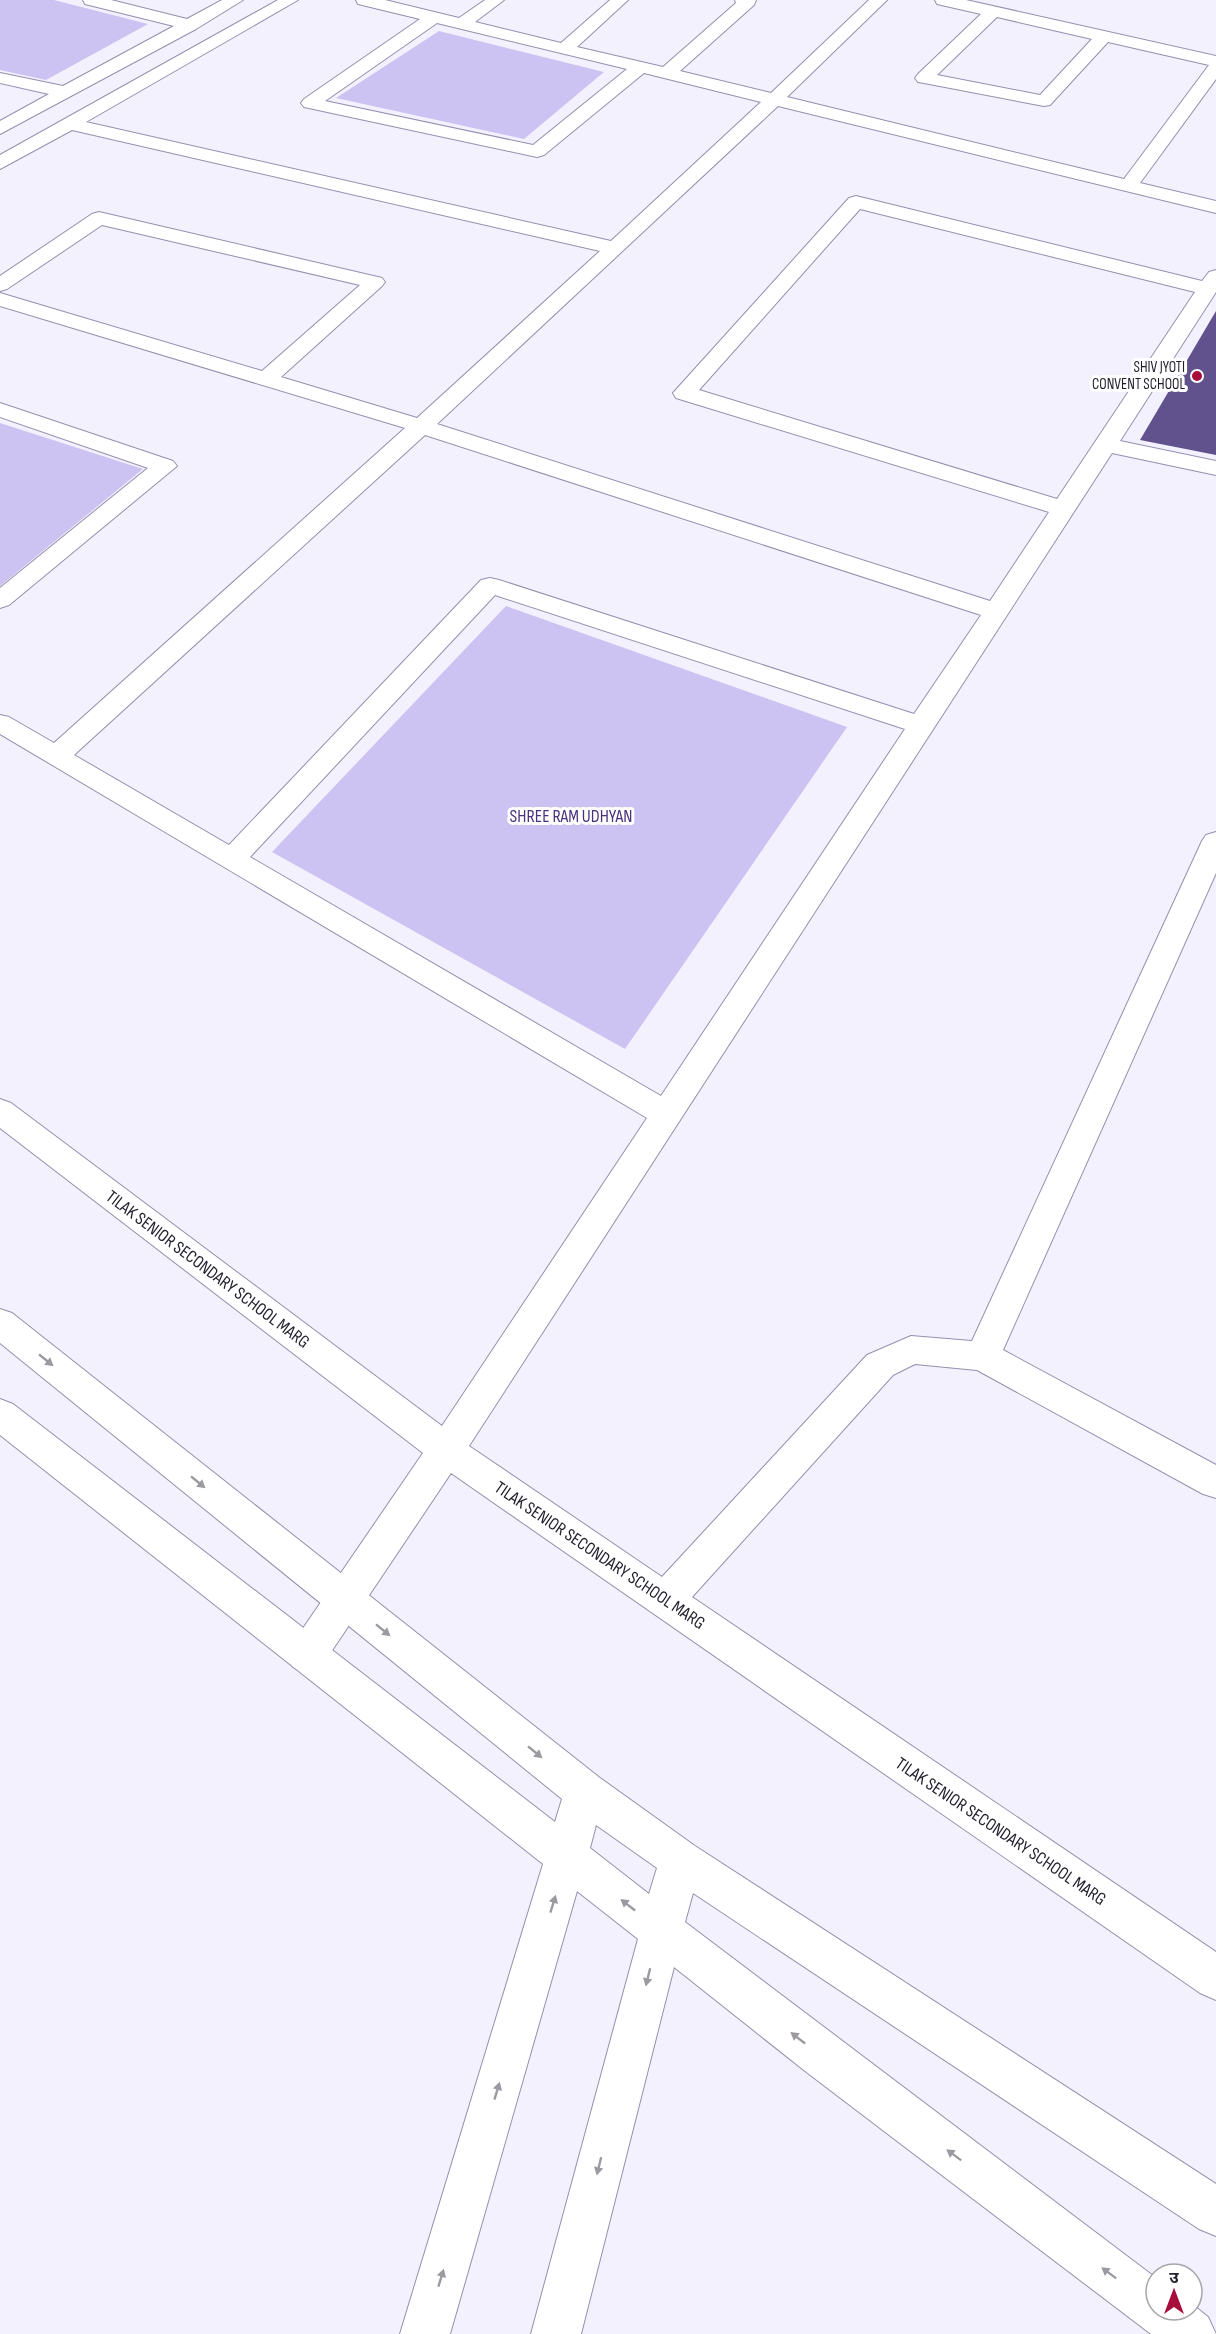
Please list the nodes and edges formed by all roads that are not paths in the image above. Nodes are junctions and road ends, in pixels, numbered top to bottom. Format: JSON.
{"nodes":[{"id":1,"x":92,"y":0,"type":"edge"},
{"id":2,"x":235,"y":0,"type":"edge"},
{"id":3,"x":290,"y":0,"type":"edge"},
{"id":4,"x":364,"y":0,"type":"edge"},
{"id":5,"x":496,"y":0,"type":"edge"},
{"id":6,"x":620,"y":0,"type":"edge"},
{"id":7,"x":742,"y":0,"type":"edge"},
{"id":8,"x":879,"y":0,"type":"edge"},
{"id":9,"x":943,"y":0,"type":"edge"},
{"id":10,"x":1047,"y":6,"type":"dead end"},
{"id":11,"x":994,"y":11,"type":"junction"},
{"id":12,"x":434,"y":17,"type":"junction"},
{"id":13,"x":1030,"y":19,"type":"junction"},
{"id":14,"x":190,"y":24,"type":"junction"},
{"id":15,"x":461,"y":24,"type":"junction"},
{"id":16,"x":1104,"y":36,"type":"junction"},
{"id":17,"x":563,"y":50,"type":"junction"},
{"id":18,"x":1216,"y":61,"type":"edge"},
{"id":19,"x":1216,"y":67,"type":"edge"},
{"id":20,"x":638,"y":69,"type":"junction"},
{"id":21,"x":665,"y":75,"type":"junction"},
{"id":22,"x":0,"y":78,"type":"edge"},
{"id":23,"x":65,"y":92,"type":"junction"},
{"id":24,"x":774,"y":101,"type":"junction"},
{"id":25,"x":70,"y":124,"type":"junction"},
{"id":26,"x":0,"y":128,"type":"edge"},
{"id":27,"x":0,"y":163,"type":"edge"},
{"id":28,"x":1128,"y":186,"type":"junction"},
{"id":29,"x":1216,"y":207,"type":"edge"},
{"id":30,"x":614,"y":248,"type":"junction"},
{"id":31,"x":1212,"y":283,"type":"edge"},
{"id":32,"x":0,"y":285,"type":"edge"},
{"id":33,"x":0,"y":299,"type":"edge"},
{"id":34,"x":266,"y":379,"type":"junction"},
{"id":35,"x":0,"y":410,"type":"edge"},
{"id":36,"x":420,"y":426,"type":"junction"},
{"id":37,"x":1107,"y":446,"type":"junction"},
{"id":38,"x":1216,"y":468,"type":"edge"},
{"id":39,"x":1065,"y":509,"type":"junction"},
{"id":40,"x":0,"y":600,"type":"edge"},
{"id":41,"x":998,"y":612,"type":"junction"},
{"id":42,"x":0,"y":723,"type":"edge"},
{"id":43,"x":923,"y":726,"type":"junction"},
{"id":44,"x":56,"y":756,"type":"junction"},
{"id":45,"x":1216,"y":841,"type":"edge"},
{"id":46,"x":232,"y":859,"type":"junction"},
{"id":47,"x":0,"y":1111,"type":"edge"},
{"id":48,"x":667,"y":1114,"type":"junction"},
{"id":49,"x":0,"y":1323,"type":"edge"},
{"id":50,"x":983,"y":1356,"type":"junction"},
{"id":51,"x":0,"y":1414,"type":"edge"},
{"id":52,"x":447,"y":1450,"type":"junction"},
{"id":53,"x":1216,"y":1483,"type":"edge"},
{"id":54,"x":345,"y":1600,"type":"junction"},
{"id":55,"x":665,"y":1600,"type":"junction"},
{"id":56,"x":307,"y":1654,"type":"junction"},
{"id":57,"x":585,"y":1792,"type":"junction"},
{"id":58,"x":567,"y":1857,"type":"junction"},
{"id":59,"x":680,"y":1860,"type":"junction"},
{"id":60,"x":660,"y":1930,"type":"junction"},
{"id":61,"x":1216,"y":1978,"type":"edge"},
{"id":62,"x":1216,"y":2212,"type":"edge"},
{"id":63,"x":1144,"y":2299,"type":"edge"},
{"id":64,"x":1175,"y":2322,"type":"edge"},
{"id":65,"x":425,"y":2334,"type":"edge"},
{"id":66,"x":556,"y":2334,"type":"edge"},
{"id":67,"x":1191,"y":2334,"type":"edge"}],
"edges":[{"from":1,"to":14,"type":"street"},
{"from":2,"to":14,"type":"street"},
{"from":3,"to":25,"type":"street"},
{"from":4,"to":12,"type":"street"},
{"from":5,"to":15,"type":"street"},
{"from":6,"to":17,"type":"street"},
{"from":7,"to":21,"type":"street"},
{"from":8,"to":24,"type":"street"},
{"from":9,"to":11,"type":"street"},
{"from":10,"to":13,"type":"street"},
{"from":11,"to":13,"type":"street"},
{"from":11,"to":16,"type":"street"},
{"from":12,"to":15,"type":"street"},
{"from":12,"to":20,"type":"street"},
{"from":13,"to":16,"type":"street"},
{"from":14,"to":23,"type":"street"},
{"from":15,"to":17,"type":"street"},
{"from":16,"to":18,"type":"street"},
{"from":17,"to":20,"type":"street"},
{"from":19,"to":28,"type":"street"},
{"from":20,"to":21,"type":"street"},
{"from":21,"to":24,"type":"street"},
{"from":22,"to":23,"type":"street"},
{"from":23,"to":26,"type":"street"},
{"from":24,"to":28,"type":"street"},
{"from":24,"to":30,"type":"street"},
{"from":25,"to":27,"type":"street"},
{"from":25,"to":30,"type":"street"},
{"from":28,"to":29,"type":"street"},
{"from":30,"to":36,"type":"street"},
{"from":31,"to":37,"type":"street"},
{"from":31,"to":39,"type":"street"},
{"from":32,"to":34,"type":"street"},
{"from":33,"to":34,"type":"street"},
{"from":34,"to":36,"type":"street"},
{"from":35,"to":40,"type":"street"},
{"from":36,"to":41,"type":"street"},
{"from":36,"to":44,"type":"street"},
{"from":37,"to":38,"type":"street"},
{"from":37,"to":39,"type":"street"},
{"from":39,"to":41,"type":"street"},
{"from":41,"to":43,"type":"street"},
{"from":42,"to":44,"type":"street"},
{"from":43,"to":46,"type":"street"},
{"from":43,"to":48,"type":"street"},
{"from":44,"to":46,"type":"street"},
{"from":45,"to":50,"type":"street"},
{"from":46,"to":48,"type":"street"},
{"from":47,"to":52,"type":"street","name":"TILAK SENIOR SECONDARY SCHOOL MARG"},
{"from":48,"to":52,"type":"street"},
{"from":49,"to":54,"type":"street","one_way":true},
{"from":50,"to":53,"type":"street"},
{"from":50,"to":55,"type":"street"},
{"from":51,"to":56,"type":"street"},
{"from":52,"to":54,"type":"street"},
{"from":52,"to":55,"type":"street","name":"TILAK SENIOR SECONDARY SCHOOL MARG"},
{"from":54,"to":56,"type":"street"},
{"from":54,"to":57,"type":"street","one_way":true},
{"from":55,"to":61,"type":"street","name":"TILAK SENIOR SECONDARY SCHOOL MARG"},
{"from":56,"to":58,"type":"street"},
{"from":57,"to":58,"type":"street"},
{"from":57,"to":59,"type":"street"},
{"from":60,"to":58,"type":"street","one_way":true},
{"from":65,"to":58,"type":"street","one_way":true},
{"from":59,"to":60,"type":"street"},
{"from":59,"to":62,"type":"street"},
{"from":63,"to":60,"type":"street","one_way":true},
{"from":60,"to":66,"type":"street","one_way":true},
{"from":64,"to":67,"type":"street"}]}
